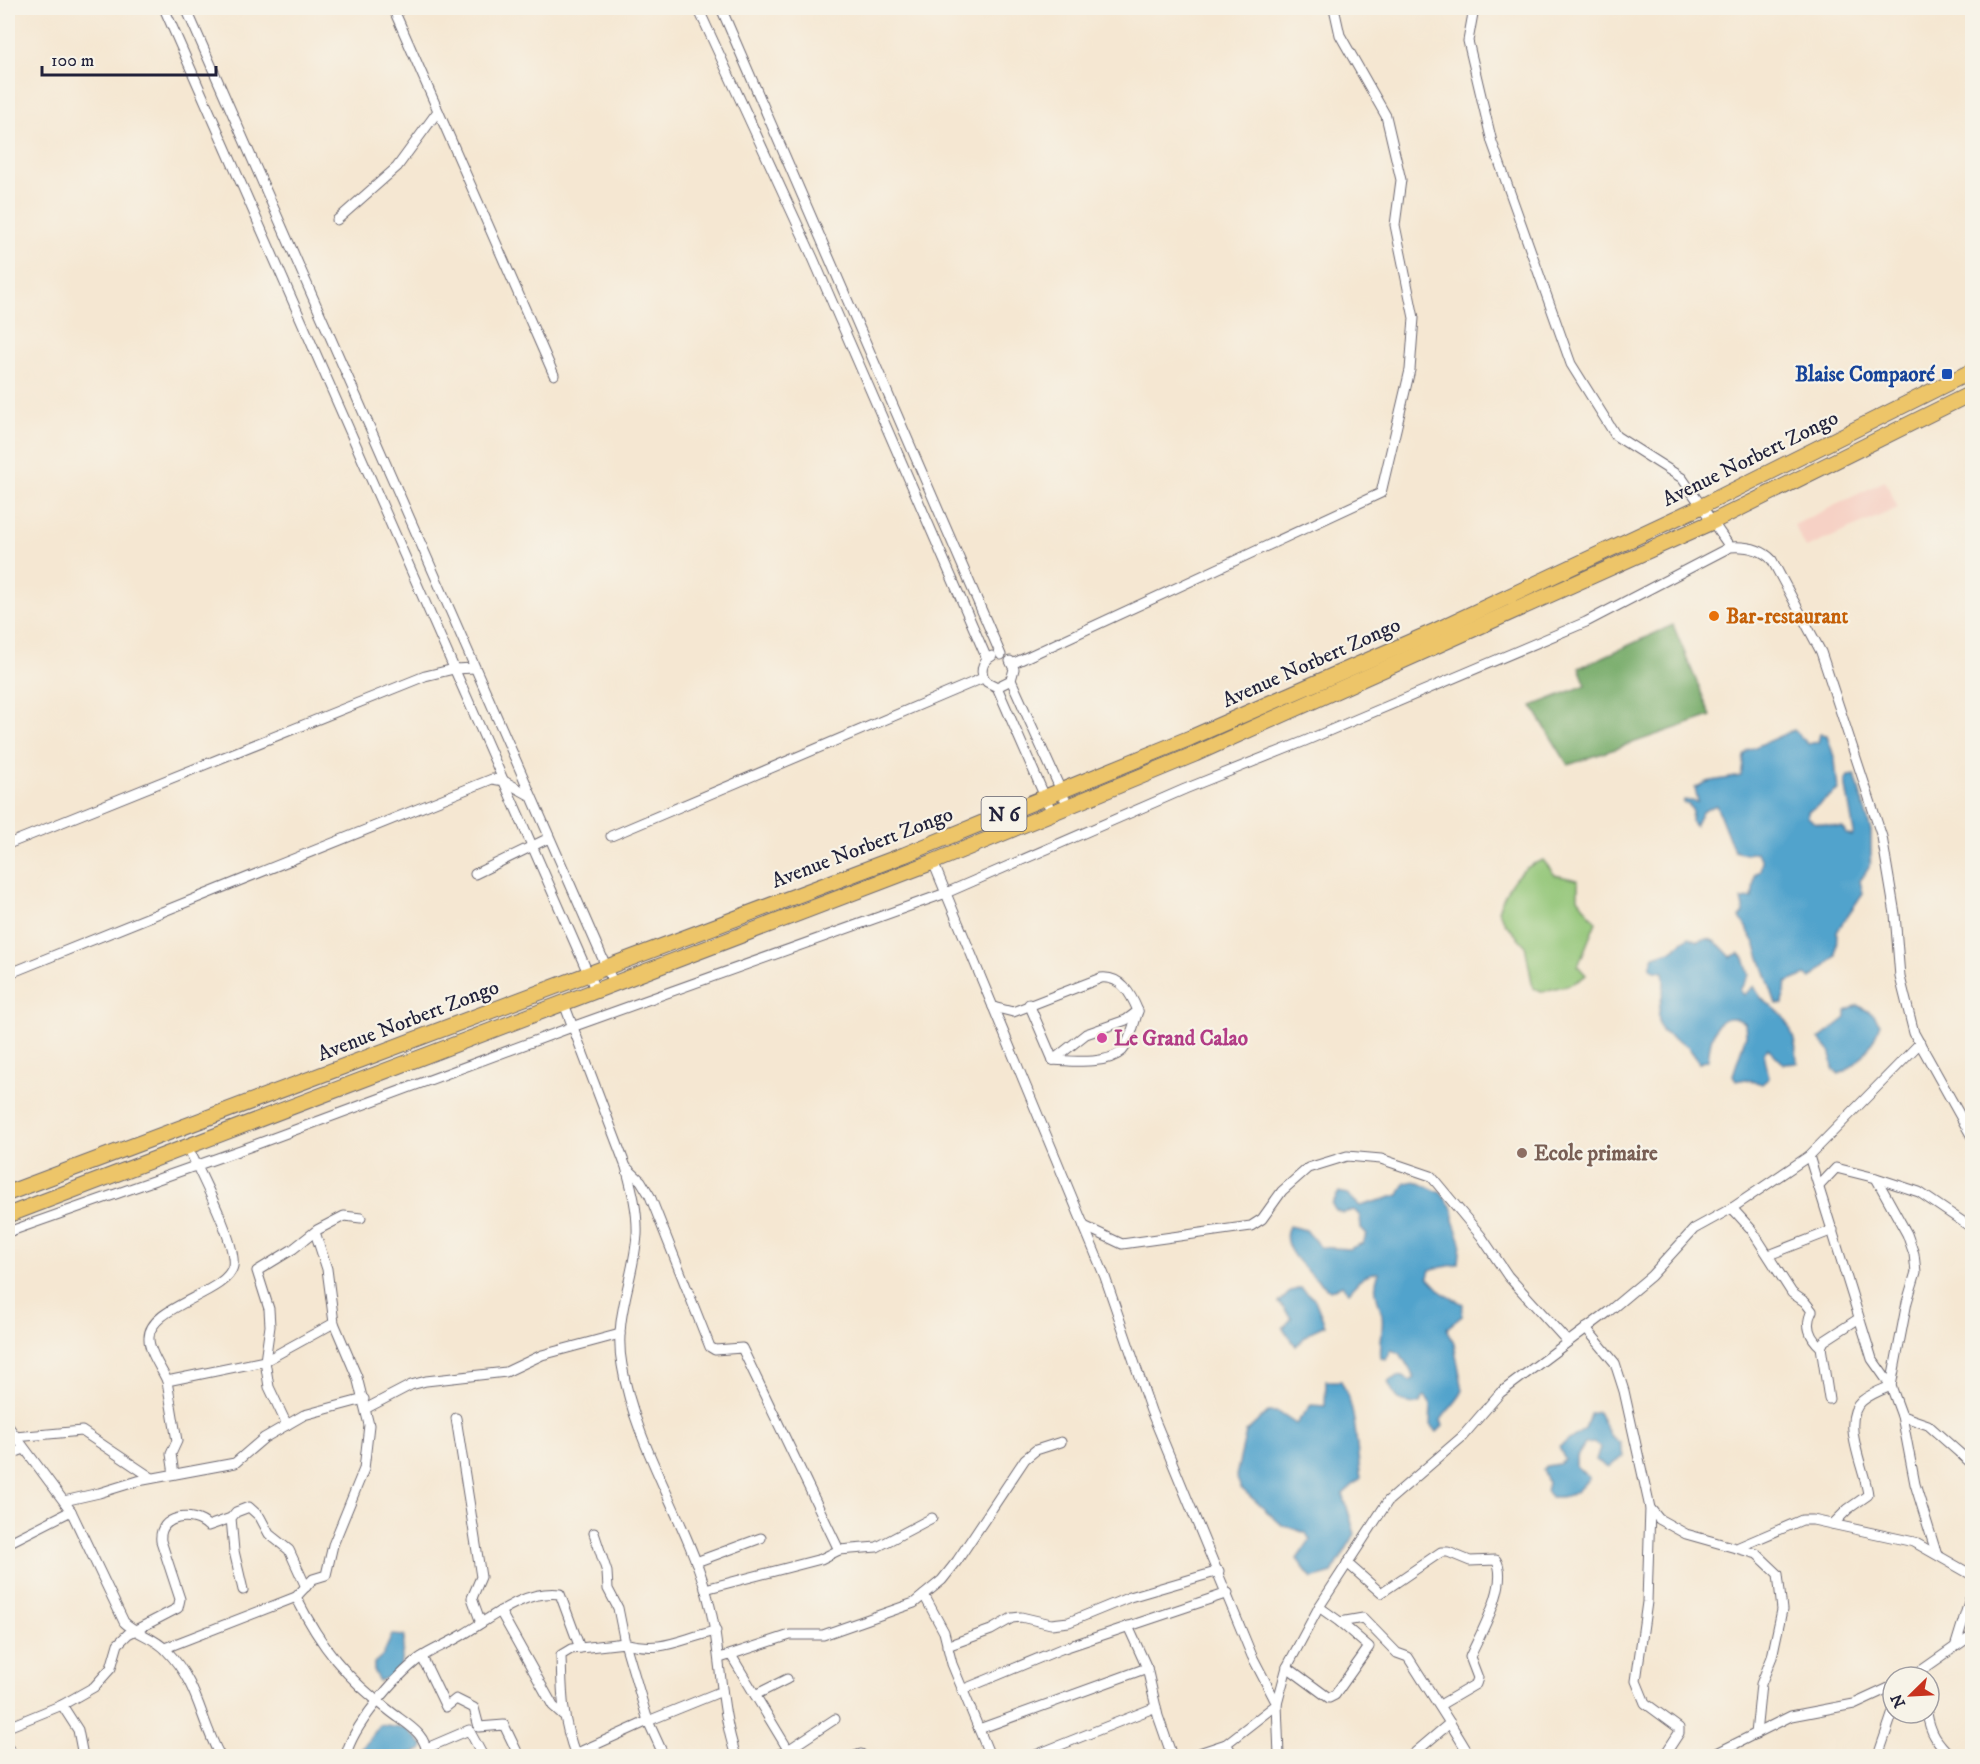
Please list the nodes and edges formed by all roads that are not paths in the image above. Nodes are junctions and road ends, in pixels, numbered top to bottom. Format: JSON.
{"nodes":[{"id":1,"x":164,"y":8,"type":"edge"},
{"id":2,"x":186,"y":8,"type":"edge"},
{"id":3,"x":393,"y":8,"type":"edge"},
{"id":4,"x":698,"y":8,"type":"edge"},
{"id":5,"x":721,"y":8,"type":"edge"},
{"id":6,"x":1334,"y":8,"type":"edge"},
{"id":7,"x":1474,"y":8,"type":"edge"},
{"id":8,"x":438,"y":111,"type":"junction"},
{"id":9,"x":337,"y":220,"type":"dead end"},
{"id":10,"x":825,"y":253,"type":"junction"},
{"id":11,"x":813,"y":258,"type":"junction"},
{"id":12,"x":1972,"y":371,"type":"edge"},
{"id":13,"x":554,"y":375,"type":"dead end"},
{"id":14,"x":1972,"y":393,"type":"edge"},
{"id":15,"x":1702,"y":506,"type":"junction"},
{"id":16,"x":1713,"y":522,"type":"junction"},
{"id":17,"x":1730,"y":547,"type":"junction"},
{"id":18,"x":1001,"y":655,"type":"junction"},
{"id":19,"x":987,"y":659,"type":"junction"},
{"id":20,"x":1012,"y":664,"type":"junction"},
{"id":21,"x":475,"y":668,"type":"junction"},
{"id":22,"x":454,"y":669,"type":"junction"},
{"id":23,"x":983,"y":678,"type":"junction"},
{"id":24,"x":1011,"y":680,"type":"junction"},
{"id":25,"x":997,"y":687,"type":"junction"},
{"id":26,"x":504,"y":782,"type":"junction"},
{"id":27,"x":1062,"y":790,"type":"junction"},
{"id":28,"x":531,"y":796,"type":"junction"},
{"id":29,"x":1046,"y":797,"type":"junction"},
{"id":30,"x":1068,"y":806,"type":"junction"},
{"id":31,"x":1052,"y":813,"type":"junction"},
{"id":32,"x":611,"y":836,"type":"dead end"},
{"id":33,"x":549,"y":838,"type":"junction"},
{"id":34,"x":8,"y":844,"type":"edge"},
{"id":35,"x":533,"y":847,"type":"junction"},
{"id":36,"x":933,"y":862,"type":"junction"},
{"id":37,"x":475,"y":874,"type":"dead end"},
{"id":38,"x":946,"y":893,"type":"junction"},
{"id":39,"x":606,"y":967,"type":"junction"},
{"id":40,"x":588,"y":973,"type":"junction"},
{"id":41,"x":8,"y":974,"type":"edge"},
{"id":42,"x":613,"y":982,"type":"junction"},
{"id":43,"x":595,"y":989,"type":"junction"},
{"id":44,"x":563,"y":1001,"type":"junction"},
{"id":45,"x":1029,"y":1004,"type":"junction"},
{"id":46,"x":993,"y":1007,"type":"junction"},
{"id":47,"x":1138,"y":1011,"type":"junction"},
{"id":48,"x":572,"y":1026,"type":"junction"},
{"id":49,"x":1920,"y":1043,"type":"junction"},
{"id":50,"x":1053,"y":1060,"type":"junction"},
{"id":51,"x":1972,"y":1137,"type":"edge"},
{"id":52,"x":188,"y":1147,"type":"junction"},
{"id":53,"x":1809,"y":1156,"type":"junction"},
{"id":54,"x":197,"y":1166,"type":"junction"},
{"id":55,"x":626,"y":1167,"type":"junction"},
{"id":56,"x":1876,"y":1178,"type":"junction"},
{"id":57,"x":1820,"y":1185,"type":"junction"},
{"id":58,"x":8,"y":1193,"type":"edge"},
{"id":59,"x":1732,"y":1208,"type":"junction"},
{"id":60,"x":8,"y":1215,"type":"edge"},
{"id":61,"x":361,"y":1218,"type":"dead end"},
{"id":62,"x":1084,"y":1226,"type":"junction"},
{"id":63,"x":1972,"y":1228,"type":"edge"},
{"id":64,"x":1833,"y":1230,"type":"junction"},
{"id":65,"x":8,"y":1232,"type":"edge"},
{"id":66,"x":315,"y":1233,"type":"junction"},
{"id":67,"x":1769,"y":1255,"type":"junction"},
{"id":68,"x":1858,"y":1319,"type":"junction"},
{"id":69,"x":334,"y":1323,"type":"junction"},
{"id":70,"x":1586,"y":1328,"type":"junction"},
{"id":71,"x":620,"y":1334,"type":"junction"},
{"id":72,"x":1567,"y":1341,"type":"junction"},
{"id":73,"x":1821,"y":1347,"type":"junction"},
{"id":74,"x":265,"y":1361,"type":"junction"},
{"id":75,"x":167,"y":1381,"type":"junction"},
{"id":76,"x":1891,"y":1386,"type":"junction"},
{"id":77,"x":1829,"y":1399,"type":"dead end"},
{"id":78,"x":366,"y":1403,"type":"junction"},
{"id":79,"x":1902,"y":1416,"type":"junction"},
{"id":80,"x":456,"y":1418,"type":"dead end"},
{"id":81,"x":287,"y":1425,"type":"junction"},
{"id":82,"x":8,"y":1426,"type":"edge"},
{"id":83,"x":15,"y":1437,"type":"junction"},
{"id":84,"x":1061,"y":1442,"type":"dead end"},
{"id":85,"x":24,"y":1449,"type":"junction"},
{"id":86,"x":8,"y":1455,"type":"edge"},
{"id":87,"x":1972,"y":1464,"type":"edge"},
{"id":88,"x":174,"y":1474,"type":"junction"},
{"id":89,"x":152,"y":1478,"type":"junction"},
{"id":90,"x":64,"y":1501,"type":"junction"},
{"id":91,"x":1650,"y":1508,"type":"junction"},
{"id":92,"x":71,"y":1511,"type":"junction"},
{"id":93,"x":231,"y":1518,"type":"junction"},
{"id":94,"x":932,"y":1518,"type":"dead end"},
{"id":95,"x":1833,"y":1524,"type":"junction"},
{"id":96,"x":594,"y":1533,"type":"dead end"},
{"id":97,"x":762,"y":1538,"type":"dead end"},
{"id":98,"x":8,"y":1543,"type":"edge"},
{"id":99,"x":1739,"y":1547,"type":"junction"},
{"id":100,"x":839,"y":1550,"type":"junction"},
{"id":101,"x":1936,"y":1552,"type":"junction"},
{"id":102,"x":696,"y":1562,"type":"junction"},
{"id":103,"x":1347,"y":1563,"type":"junction"},
{"id":104,"x":1219,"y":1570,"type":"junction"},
{"id":105,"x":1972,"y":1575,"type":"edge"},
{"id":106,"x":306,"y":1587,"type":"junction"},
{"id":107,"x":705,"y":1589,"type":"junction"},
{"id":108,"x":243,"y":1590,"type":"dead end"},
{"id":109,"x":1972,"y":1592,"type":"edge"},
{"id":110,"x":1228,"y":1593,"type":"junction"},
{"id":111,"x":924,"y":1595,"type":"junction"},
{"id":112,"x":297,"y":1597,"type":"junction"},
{"id":113,"x":1319,"y":1607,"type":"junction"},
{"id":114,"x":500,"y":1611,"type":"junction"},
{"id":115,"x":1340,"y":1622,"type":"junction"},
{"id":116,"x":481,"y":1623,"type":"junction"},
{"id":117,"x":1128,"y":1626,"type":"junction"},
{"id":118,"x":134,"y":1630,"type":"junction"},
{"id":119,"x":716,"y":1631,"type":"junction"},
{"id":120,"x":1972,"y":1635,"type":"edge"},
{"id":121,"x":625,"y":1643,"type":"junction"},
{"id":122,"x":1956,"y":1644,"type":"junction"},
{"id":123,"x":947,"y":1646,"type":"junction"},
{"id":124,"x":165,"y":1648,"type":"junction"},
{"id":125,"x":580,"y":1648,"type":"junction"},
{"id":126,"x":731,"y":1655,"type":"junction"},
{"id":127,"x":422,"y":1657,"type":"junction"},
{"id":128,"x":720,"y":1658,"type":"junction"},
{"id":129,"x":1931,"y":1665,"type":"edge"},
{"id":130,"x":1287,"y":1667,"type":"junction"},
{"id":131,"x":1147,"y":1668,"type":"junction"},
{"id":132,"x":786,"y":1679,"type":"dead end"},
{"id":133,"x":962,"y":1690,"type":"junction"},
{"id":134,"x":722,"y":1691,"type":"junction"},
{"id":135,"x":1881,"y":1692,"type":"edge"},
{"id":136,"x":755,"y":1695,"type":"junction"},
{"id":137,"x":378,"y":1702,"type":"junction"},
{"id":138,"x":1277,"y":1704,"type":"junction"},
{"id":139,"x":62,"y":1705,"type":"junction"},
{"id":140,"x":1440,"y":1705,"type":"junction"},
{"id":141,"x":1156,"y":1707,"type":"junction"},
{"id":142,"x":563,"y":1715,"type":"junction"},
{"id":143,"x":835,"y":1719,"type":"dead end"},
{"id":144,"x":648,"y":1721,"type":"junction"},
{"id":145,"x":1450,"y":1723,"type":"junction"},
{"id":146,"x":1889,"y":1725,"type":"edge"},
{"id":147,"x":1929,"y":1725,"type":"edge"},
{"id":148,"x":8,"y":1726,"type":"edge"},
{"id":149,"x":979,"y":1729,"type":"junction"},
{"id":150,"x":1756,"y":1734,"type":"junction"},
{"id":151,"x":1226,"y":1744,"type":"junction"},
{"id":152,"x":8,"y":1749,"type":"edge"},
{"id":153,"x":427,"y":1752,"type":"edge"},
{"id":154,"x":790,"y":1752,"type":"edge"},
{"id":155,"x":575,"y":1755,"type":"edge"},
{"id":156,"x":15,"y":1756,"type":"edge"},
{"id":157,"x":83,"y":1756,"type":"edge"},
{"id":158,"x":220,"y":1756,"type":"edge"},
{"id":159,"x":346,"y":1756,"type":"edge"},
{"id":160,"x":483,"y":1756,"type":"edge"},
{"id":161,"x":519,"y":1756,"type":"edge"},
{"id":162,"x":664,"y":1756,"type":"edge"},
{"id":163,"x":736,"y":1756,"type":"edge"},
{"id":164,"x":770,"y":1756,"type":"edge"},
{"id":165,"x":990,"y":1756,"type":"edge"},
{"id":166,"x":1033,"y":1756,"type":"edge"},
{"id":167,"x":1172,"y":1756,"type":"edge"},
{"id":168,"x":1190,"y":1756,"type":"edge"},
{"id":169,"x":1234,"y":1756,"type":"edge"},
{"id":170,"x":1279,"y":1756,"type":"edge"},
{"id":171,"x":1411,"y":1756,"type":"edge"},
{"id":172,"x":1470,"y":1756,"type":"edge"},
{"id":173,"x":1664,"y":1756,"type":"edge"},
{"id":174,"x":1711,"y":1756,"type":"edge"},
{"id":175,"x":1878,"y":1756,"type":"edge"},
{"id":176,"x":1951,"y":1756,"type":"edge"}],
"edges":[{"from":1,"to":22,"type":"street"},
{"from":2,"to":21,"type":"street"},
{"from":3,"to":8,"type":"street"},
{"from":4,"to":11,"type":"street"},
{"from":5,"to":10,"type":"street"},
{"from":6,"to":20,"type":"street"},
{"from":7,"to":15,"type":"street"},
{"from":8,"to":9,"type":"street"},
{"from":8,"to":13,"type":"street"},
{"from":10,"to":11,"type":"street"},
{"from":10,"to":18,"type":"street"},
{"from":11,"to":19,"type":"street"},
{"from":12,"to":15,"type":"main road","name":"Avenue Norbert Zongo","number":"N 6"},
{"from":14,"to":16,"type":"main road","name":"Avenue Norbert Zongo","number":"N 6"},
{"from":15,"to":16,"type":"street"},
{"from":15,"to":27,"type":"main road","name":"Avenue Norbert Zongo","number":"N 6"},
{"from":16,"to":17,"type":"street"},
{"from":16,"to":30,"type":"main road","name":"Avenue Norbert Zongo","number":"N 6"},
{"from":17,"to":38,"type":"street"},
{"from":17,"to":49,"type":"street"},
{"from":18,"to":19,"type":"street"},
{"from":18,"to":20,"type":"street"},
{"from":19,"to":23,"type":"street"},
{"from":20,"to":24,"type":"street"},
{"from":21,"to":22,"type":"street"},
{"from":21,"to":28,"type":"street"},
{"from":22,"to":26,"type":"street"},
{"from":22,"to":34,"type":"street"},
{"from":23,"to":25,"type":"street"},
{"from":23,"to":32,"type":"street"},
{"from":24,"to":25,"type":"street"},
{"from":24,"to":27,"type":"street"},
{"from":25,"to":29,"type":"street"},
{"from":26,"to":28,"type":"street"},
{"from":26,"to":35,"type":"street"},
{"from":26,"to":41,"type":"street"},
{"from":27,"to":29,"type":"main road","name":"Avenue Norbert Zongo","number":"N 6"},
{"from":27,"to":30,"type":"street"},
{"from":28,"to":33,"type":"street"},
{"from":29,"to":31,"type":"street"},
{"from":29,"to":39,"type":"main road","name":"Avenue Norbert Zongo","number":"N 6"},
{"from":30,"to":31,"type":"main road","name":"Avenue Norbert Zongo","number":"N 6"},
{"from":31,"to":36,"type":"main road","name":"Avenue Norbert Zongo","number":"N 6"},
{"from":33,"to":35,"type":"street"},
{"from":33,"to":39,"type":"street"},
{"from":35,"to":37,"type":"street"},
{"from":35,"to":40,"type":"street"},
{"from":36,"to":38,"type":"street"},
{"from":36,"to":42,"type":"main road","name":"Avenue Norbert Zongo","number":"N 6"},
{"from":38,"to":46,"type":"street"},
{"from":38,"to":48,"type":"street"},
{"from":39,"to":40,"type":"main road","name":"Avenue Norbert Zongo","number":"N 6"},
{"from":39,"to":42,"type":"street"},
{"from":40,"to":43,"type":"street"},
{"from":40,"to":58,"type":"main road","name":"Avenue Norbert Zongo","number":"N 6"},
{"from":42,"to":43,"type":"main road","name":"Avenue Norbert Zongo","number":"N 6"},
{"from":43,"to":44,"type":"main road","name":"Avenue Norbert Zongo","number":"N 6"},
{"from":44,"to":48,"type":"street"},
{"from":44,"to":52,"type":"main road","name":"Avenue Norbert Zongo","number":"N 6"},
{"from":45,"to":46,"type":"street"},
{"from":45,"to":47,"type":"street"},
{"from":45,"to":50,"type":"street"},
{"from":46,"to":62,"type":"street"},
{"from":47,"to":50,"type":"street"},
{"from":47,"to":50,"type":"street"},
{"from":48,"to":54,"type":"street"},
{"from":48,"to":55,"type":"street"},
{"from":49,"to":51,"type":"street"},
{"from":49,"to":53,"type":"street"},
{"from":52,"to":54,"type":"street"},
{"from":52,"to":60,"type":"main road","name":"Avenue Norbert Zongo","number":"N 6"},
{"from":53,"to":57,"type":"street"},
{"from":53,"to":59,"type":"street"},
{"from":54,"to":65,"type":"street"},
{"from":54,"to":75,"type":"street"},
{"from":55,"to":71,"type":"street"},
{"from":55,"to":100,"type":"street"},
{"from":56,"to":57,"type":"street"},
{"from":56,"to":63,"type":"street"},
{"from":56,"to":76,"type":"street"},
{"from":57,"to":64,"type":"street"},
{"from":59,"to":67,"type":"street"},
{"from":59,"to":70,"type":"street"},
{"from":61,"to":66,"type":"street"},
{"from":62,"to":72,"type":"street"},
{"from":62,"to":104,"type":"street"},
{"from":64,"to":67,"type":"street"},
{"from":64,"to":68,"type":"street"},
{"from":66,"to":69,"type":"street"},
{"from":66,"to":74,"type":"street"},
{"from":67,"to":73,"type":"street"},
{"from":68,"to":73,"type":"street"},
{"from":68,"to":76,"type":"street"},
{"from":69,"to":74,"type":"street"},
{"from":69,"to":78,"type":"street"},
{"from":70,"to":72,"type":"street"},
{"from":70,"to":91,"type":"street"},
{"from":71,"to":78,"type":"street"},
{"from":71,"to":102,"type":"street"},
{"from":72,"to":103,"type":"street"},
{"from":73,"to":77,"type":"street"},
{"from":74,"to":75,"type":"street"},
{"from":74,"to":81,"type":"street"},
{"from":75,"to":88,"type":"street"},
{"from":76,"to":79,"type":"street"},
{"from":76,"to":95,"type":"street"},
{"from":78,"to":81,"type":"street"},
{"from":78,"to":106,"type":"street"},
{"from":79,"to":87,"type":"street"},
{"from":79,"to":101,"type":"street"},
{"from":80,"to":116,"type":"street"},
{"from":81,"to":88,"type":"street"},
{"from":82,"to":83,"type":"street"},
{"from":83,"to":85,"type":"street"},
{"from":83,"to":89,"type":"street"},
{"from":84,"to":111,"type":"street"},
{"from":85,"to":86,"type":"street"},
{"from":85,"to":90,"type":"street"},
{"from":88,"to":89,"type":"street"},
{"from":89,"to":90,"type":"street"},
{"from":90,"to":92,"type":"street"},
{"from":91,"to":99,"type":"street"},
{"from":91,"to":173,"type":"street"},
{"from":92,"to":98,"type":"street"},
{"from":92,"to":118,"type":"street"},
{"from":93,"to":106,"type":"street"},
{"from":93,"to":108,"type":"street"},
{"from":93,"to":118,"type":"street"},
{"from":94,"to":100,"type":"street"},
{"from":95,"to":99,"type":"street"},
{"from":95,"to":101,"type":"street"},
{"from":96,"to":121,"type":"street"},
{"from":97,"to":102,"type":"street"},
{"from":99,"to":150,"type":"street"},
{"from":100,"to":107,"type":"street"},
{"from":101,"to":105,"type":"street"},
{"from":102,"to":107,"type":"street"},
{"from":103,"to":113,"type":"street"},
{"from":103,"to":140,"type":"street"},
{"from":104,"to":110,"type":"street"},
{"from":104,"to":123,"type":"street"},
{"from":106,"to":112,"type":"street"},
{"from":107,"to":119,"type":"street"},
{"from":109,"to":122,"type":"street"},
{"from":110,"to":117,"type":"street"},
{"from":110,"to":138,"type":"street"},
{"from":111,"to":123,"type":"street"},
{"from":111,"to":126,"type":"street"},
{"from":112,"to":124,"type":"street"},
{"from":112,"to":137,"type":"street"},
{"from":113,"to":115,"type":"street"},
{"from":113,"to":130,"type":"street"},
{"from":114,"to":116,"type":"street"},
{"from":114,"to":125,"type":"street"},
{"from":114,"to":142,"type":"street"},
{"from":115,"to":130,"type":"street"},
{"from":115,"to":140,"type":"street"},
{"from":116,"to":127,"type":"street"},
{"from":117,"to":131,"type":"street"},
{"from":117,"to":133,"type":"street"},
{"from":118,"to":124,"type":"street"},
{"from":118,"to":139,"type":"street"},
{"from":119,"to":121,"type":"street"},
{"from":119,"to":128,"type":"street"},
{"from":120,"to":122,"type":"street"},
{"from":121,"to":125,"type":"street"},
{"from":121,"to":144,"type":"street"},
{"from":122,"to":129,"type":"street"},
{"from":123,"to":133,"type":"street"},
{"from":124,"to":158,"type":"street"},
{"from":125,"to":142,"type":"street"},
{"from":126,"to":128,"type":"street"},
{"from":126,"to":136,"type":"street"},
{"from":127,"to":137,"type":"street"},
{"from":127,"to":161,"type":"street"},
{"from":128,"to":134,"type":"street"},
{"from":130,"to":138,"type":"street"},
{"from":131,"to":141,"type":"street"},
{"from":131,"to":149,"type":"street"},
{"from":132,"to":136,"type":"street"},
{"from":133,"to":149,"type":"street"},
{"from":134,"to":144,"type":"street"},
{"from":134,"to":163,"type":"street"},
{"from":135,"to":150,"type":"street"},
{"from":136,"to":154,"type":"street"},
{"from":137,"to":153,"type":"street"},
{"from":137,"to":159,"type":"street"},
{"from":138,"to":151,"type":"street"},
{"from":138,"to":170,"type":"street"},
{"from":139,"to":148,"type":"street"},
{"from":139,"to":157,"type":"street"},
{"from":140,"to":145,"type":"street"},
{"from":141,"to":166,"type":"street"},
{"from":141,"to":167,"type":"street"},
{"from":142,"to":155,"type":"street"},
{"from":143,"to":154,"type":"street"},
{"from":144,"to":155,"type":"street"},
{"from":144,"to":162,"type":"street"},
{"from":145,"to":171,"type":"street"},
{"from":145,"to":172,"type":"street"},
{"from":146,"to":175,"type":"street"},
{"from":147,"to":176,"type":"street"},
{"from":149,"to":165,"type":"street"},
{"from":150,"to":174,"type":"street"},
{"from":151,"to":168,"type":"street"},
{"from":151,"to":169,"type":"street"},
{"from":152,"to":156,"type":"street"},
{"from":153,"to":160,"type":"street"},
{"from":154,"to":164,"type":"street"}]}
